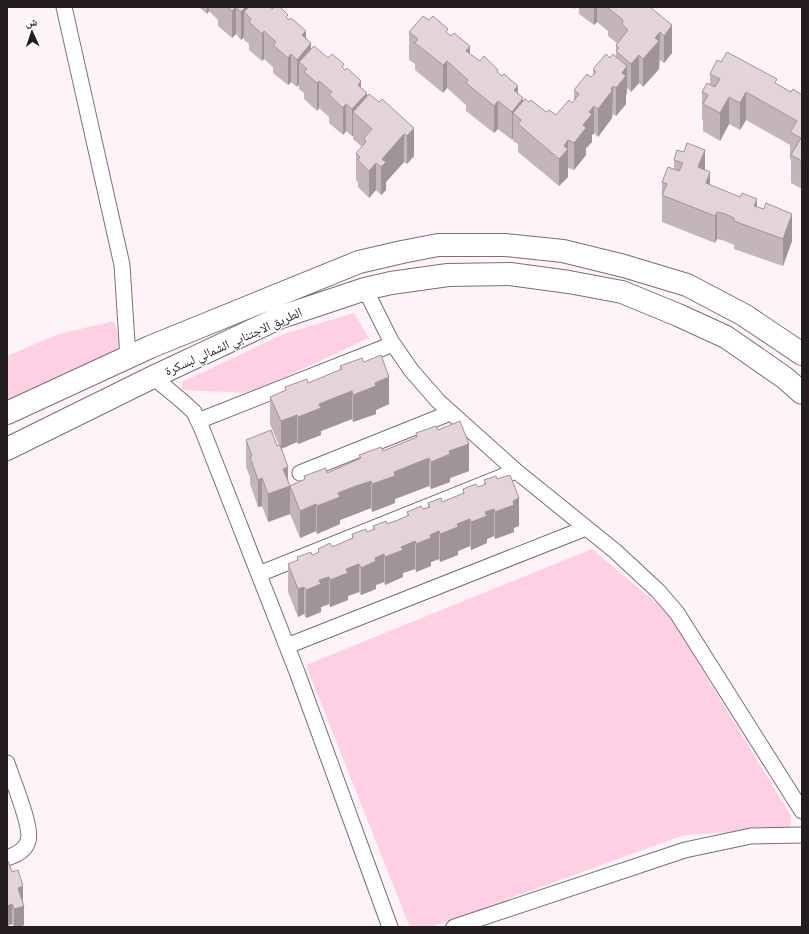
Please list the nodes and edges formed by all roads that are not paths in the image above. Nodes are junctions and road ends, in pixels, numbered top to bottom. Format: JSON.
{"nodes":[{"id":1,"x":64,"y":7,"type":"edge"},
{"id":2,"x":365,"y":289,"type":"junction"},
{"id":3,"x":393,"y":344,"type":"junction"},
{"id":4,"x":802,"y":354,"type":"edge"},
{"id":5,"x":128,"y":358,"type":"junction"},
{"id":6,"x":153,"y":377,"type":"junction"},
{"id":7,"x":802,"y":393,"type":"edge"},
{"id":8,"x":7,"y":413,"type":"edge"},
{"id":9,"x":450,"y":413,"type":"junction"},
{"id":10,"x":198,"y":421,"type":"junction"},
{"id":11,"x":7,"y":449,"type":"edge"},
{"id":12,"x":516,"y":471,"type":"junction"},
{"id":13,"x":300,"y":473,"type":"dead end"},
{"id":14,"x":586,"y":528,"type":"junction"},
{"id":15,"x":259,"y":574,"type":"junction"},
{"id":16,"x":287,"y":646,"type":"junction"},
{"id":17,"x":7,"y":764,"type":"edge"},
{"id":18,"x":802,"y":811,"type":"edge"},
{"id":19,"x":802,"y":835,"type":"edge"},
{"id":20,"x":7,"y":858,"type":"edge"},
{"id":21,"x":390,"y":927,"type":"edge"},
{"id":22,"x":454,"y":927,"type":"edge"}],
"edges":[{"from":1,"to":5,"type":"street"},
{"from":2,"to":3,"type":"street"},
{"from":2,"to":6,"type":"highway","name":"الطريق الاجتنابي الشمالي لبسكرة"},
{"from":2,"to":7,"type":"highway","name":"الطريق الاجتنابي الشمالي لبسكرة"},
{"from":3,"to":9,"type":"street"},
{"from":3,"to":10,"type":"street"},
{"from":4,"to":5,"type":"highway","name":"الطريق الاجتنابي الشمالي لبسكرة"},
{"from":5,"to":8,"type":"highway","name":"الطريق الاجتنابي الشمالي لبسكرة"},
{"from":6,"to":10,"type":"street"},
{"from":6,"to":11,"type":"highway","name":"الطريق الاجتنابي الشمالي لبسكرة"},
{"from":9,"to":12,"type":"street"},
{"from":9,"to":13,"type":"street"},
{"from":10,"to":15,"type":"street"},
{"from":12,"to":14,"type":"street"},
{"from":12,"to":15,"type":"street"},
{"from":14,"to":16,"type":"street"},
{"from":14,"to":18,"type":"street"},
{"from":15,"to":16,"type":"street"},
{"from":16,"to":21,"type":"street"},
{"from":17,"to":20,"type":"street"},
{"from":19,"to":22,"type":"street"}]}
